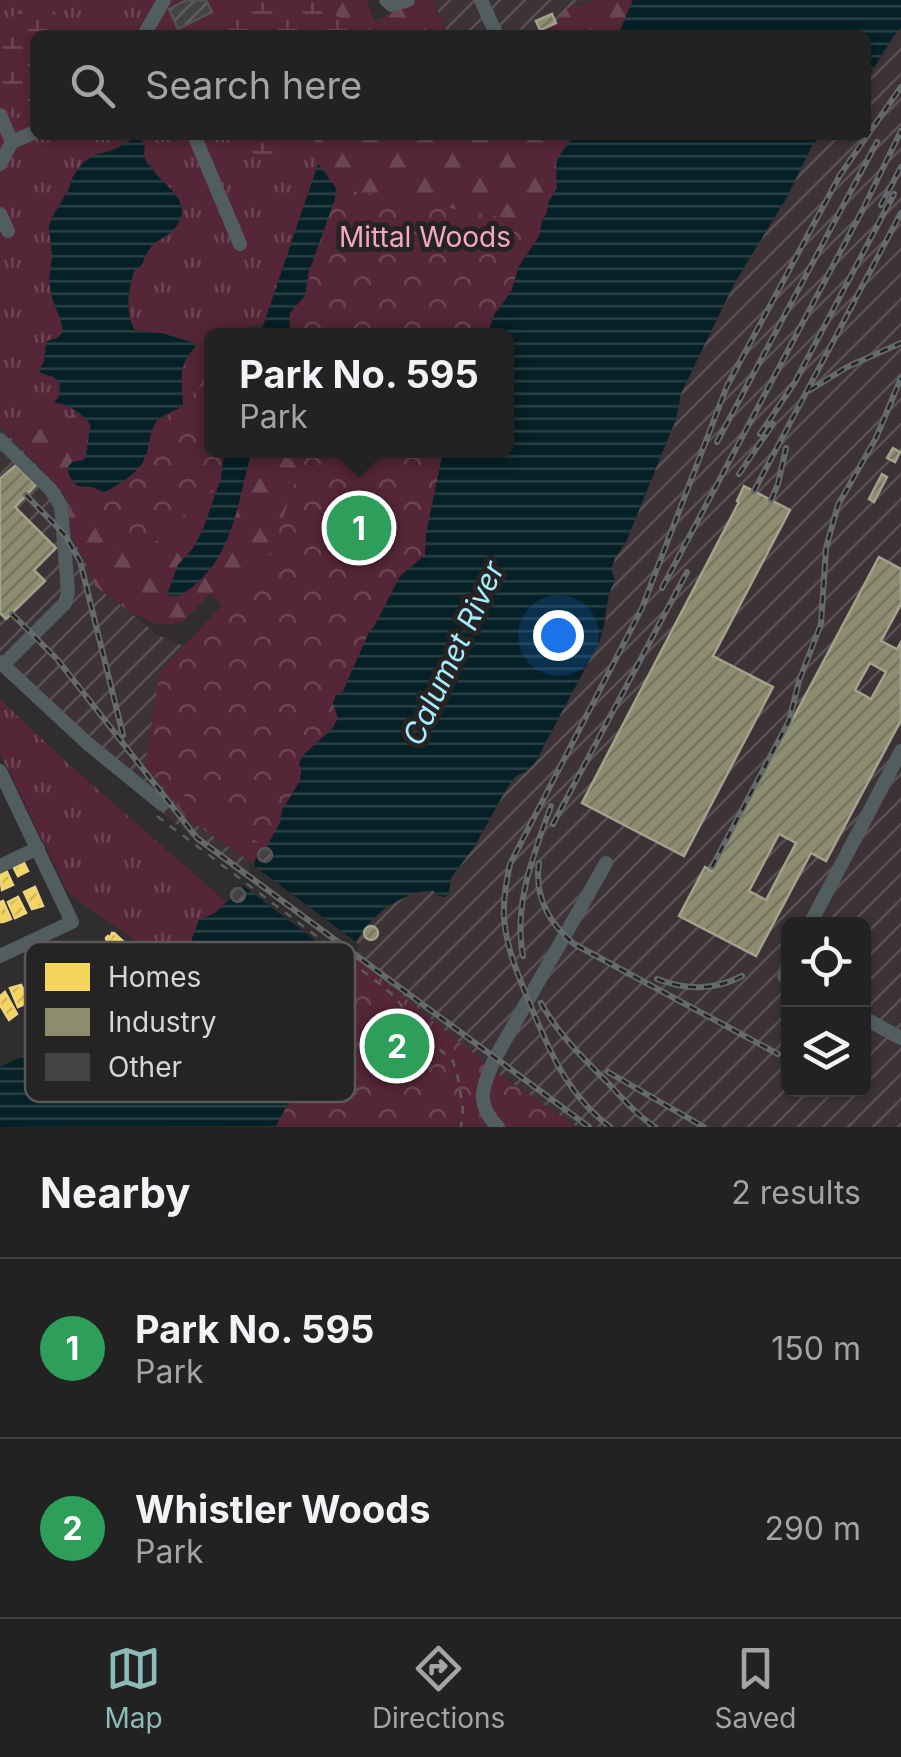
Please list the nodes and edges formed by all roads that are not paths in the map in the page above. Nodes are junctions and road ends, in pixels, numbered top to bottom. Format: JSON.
{"nodes":[{"id":1,"x":164,"y":0,"type":"edge"},
{"id":2,"x":386,"y":0,"type":"edge"},
{"id":3,"x":408,"y":0,"type":"edge"},
{"id":4,"x":482,"y":0,"type":"edge"},
{"id":5,"x":147,"y":30,"type":"edge"},
{"id":6,"x":495,"y":30,"type":"edge"},
{"id":7,"x":0,"y":115,"type":"edge"},
{"id":8,"x":30,"y":134,"type":"edge"},
{"id":9,"x":196,"y":140,"type":"edge"},
{"id":10,"x":12,"y":142,"type":"junction"},
{"id":11,"x":0,"y":164,"type":"edge"},
{"id":12,"x":0,"y":214,"type":"edge"},
{"id":13,"x":8,"y":232,"type":"dead end"},
{"id":14,"x":240,"y":244,"type":"dead end"},
{"id":15,"x":0,"y":440,"type":"edge"},
{"id":16,"x":2,"y":664,"type":"edge"},
{"id":17,"x":901,"y":752,"type":"edge"},
{"id":18,"x":0,"y":771,"type":"edge"},
{"id":19,"x":162,"y":804,"type":"dead end"},
{"id":20,"x":38,"y":848,"type":"junction"},
{"id":21,"x":606,"y":863,"type":"dead end"},
{"id":22,"x":0,"y":866,"type":"edge"},
{"id":23,"x":814,"y":917,"type":"edge"},
{"id":24,"x":30,"y":942,"type":"edge"},
{"id":25,"x":25,"y":944,"type":"edge"},
{"id":26,"x":0,"y":956,"type":"edge"},
{"id":27,"x":871,"y":1022,"type":"edge"},
{"id":28,"x":901,"y":1038,"type":"edge"},
{"id":29,"x":498,"y":1127,"type":"edge"}],
"edges":[{"from":1,"to":5,"type":"street"},
{"from":2,"to":3,"type":"street"},
{"from":4,"to":6,"type":"street"},
{"from":7,"to":10,"type":"street"},
{"from":8,"to":10,"type":"street"},
{"from":9,"to":14,"type":"street"},
{"from":10,"to":11,"type":"street"},
{"from":12,"to":13,"type":"street"},
{"from":15,"to":16,"type":"street"},
{"from":16,"to":19,"type":"street"},
{"from":17,"to":23,"type":"street"},
{"from":18,"to":20,"type":"street"},
{"from":20,"to":22,"type":"street"},
{"from":20,"to":24,"type":"street"},
{"from":21,"to":29,"type":"street"},
{"from":25,"to":26,"type":"street"},
{"from":27,"to":28,"type":"street"}]}
